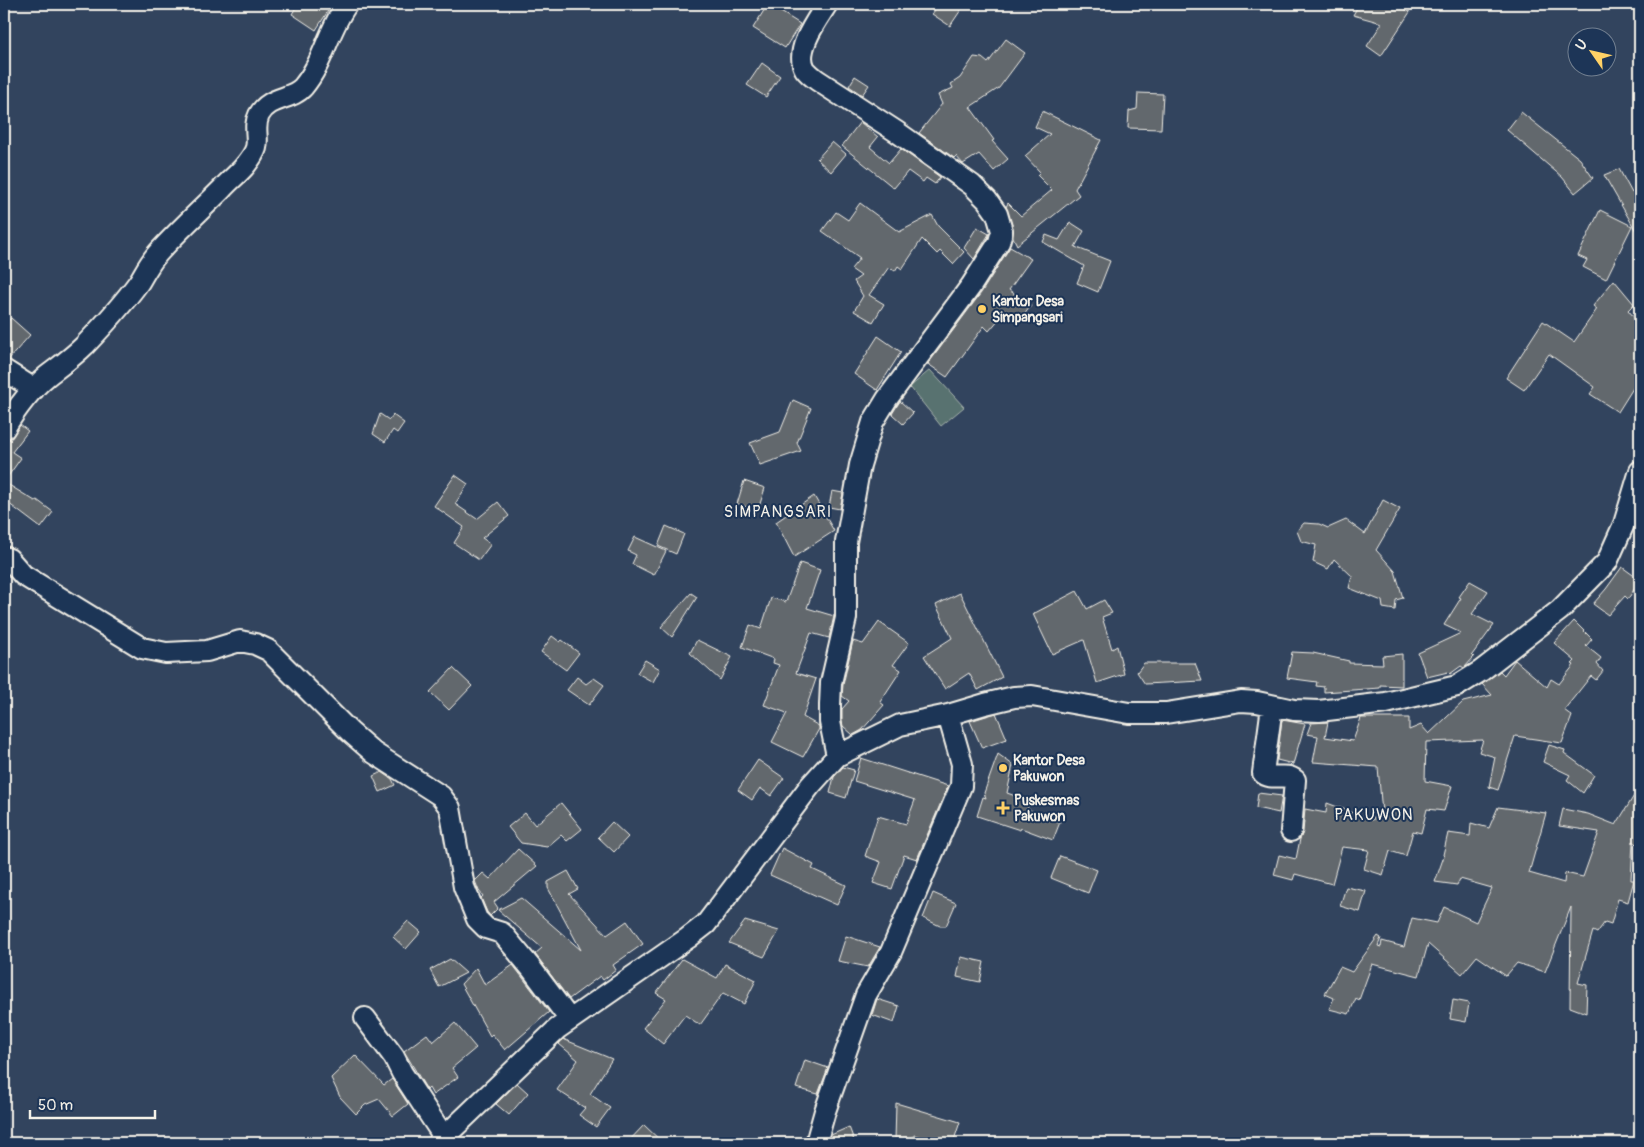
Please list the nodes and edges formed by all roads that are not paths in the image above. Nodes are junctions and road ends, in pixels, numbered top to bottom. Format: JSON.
{"nodes":[{"id":1,"x":347,"y":4,"type":"edge"},
{"id":2,"x":827,"y":4,"type":"edge"},
{"id":3,"x":4,"y":370,"type":"edge"},
{"id":4,"x":34,"y":389,"type":"junction"},
{"id":5,"x":4,"y":429,"type":"edge"},
{"id":6,"x":1640,"y":471,"type":"edge"},
{"id":7,"x":4,"y":557,"type":"edge"},
{"id":8,"x":1272,"y":706,"type":"junction"},
{"id":9,"x":948,"y":715,"type":"junction"},
{"id":10,"x":837,"y":756,"type":"junction"},
{"id":11,"x":1291,"y":831,"type":"dead end"},
{"id":12,"x":365,"y":1018,"type":"dead end"},
{"id":13,"x":570,"y":1020,"type":"junction"},
{"id":14,"x":441,"y":1140,"type":"edge"},
{"id":15,"x":816,"y":1143,"type":"edge"}],
"edges":[{"from":1,"to":4,"type":"street"},
{"from":2,"to":10,"type":"street"},
{"from":3,"to":4,"type":"street"},
{"from":4,"to":5,"type":"street"},
{"from":6,"to":8,"type":"street"},
{"from":7,"to":13,"type":"street"},
{"from":8,"to":9,"type":"street"},
{"from":8,"to":11,"type":"street"},
{"from":9,"to":10,"type":"street"},
{"from":9,"to":15,"type":"street"},
{"from":10,"to":13,"type":"street"},
{"from":12,"to":14,"type":"street"},
{"from":13,"to":14,"type":"street"}]}
